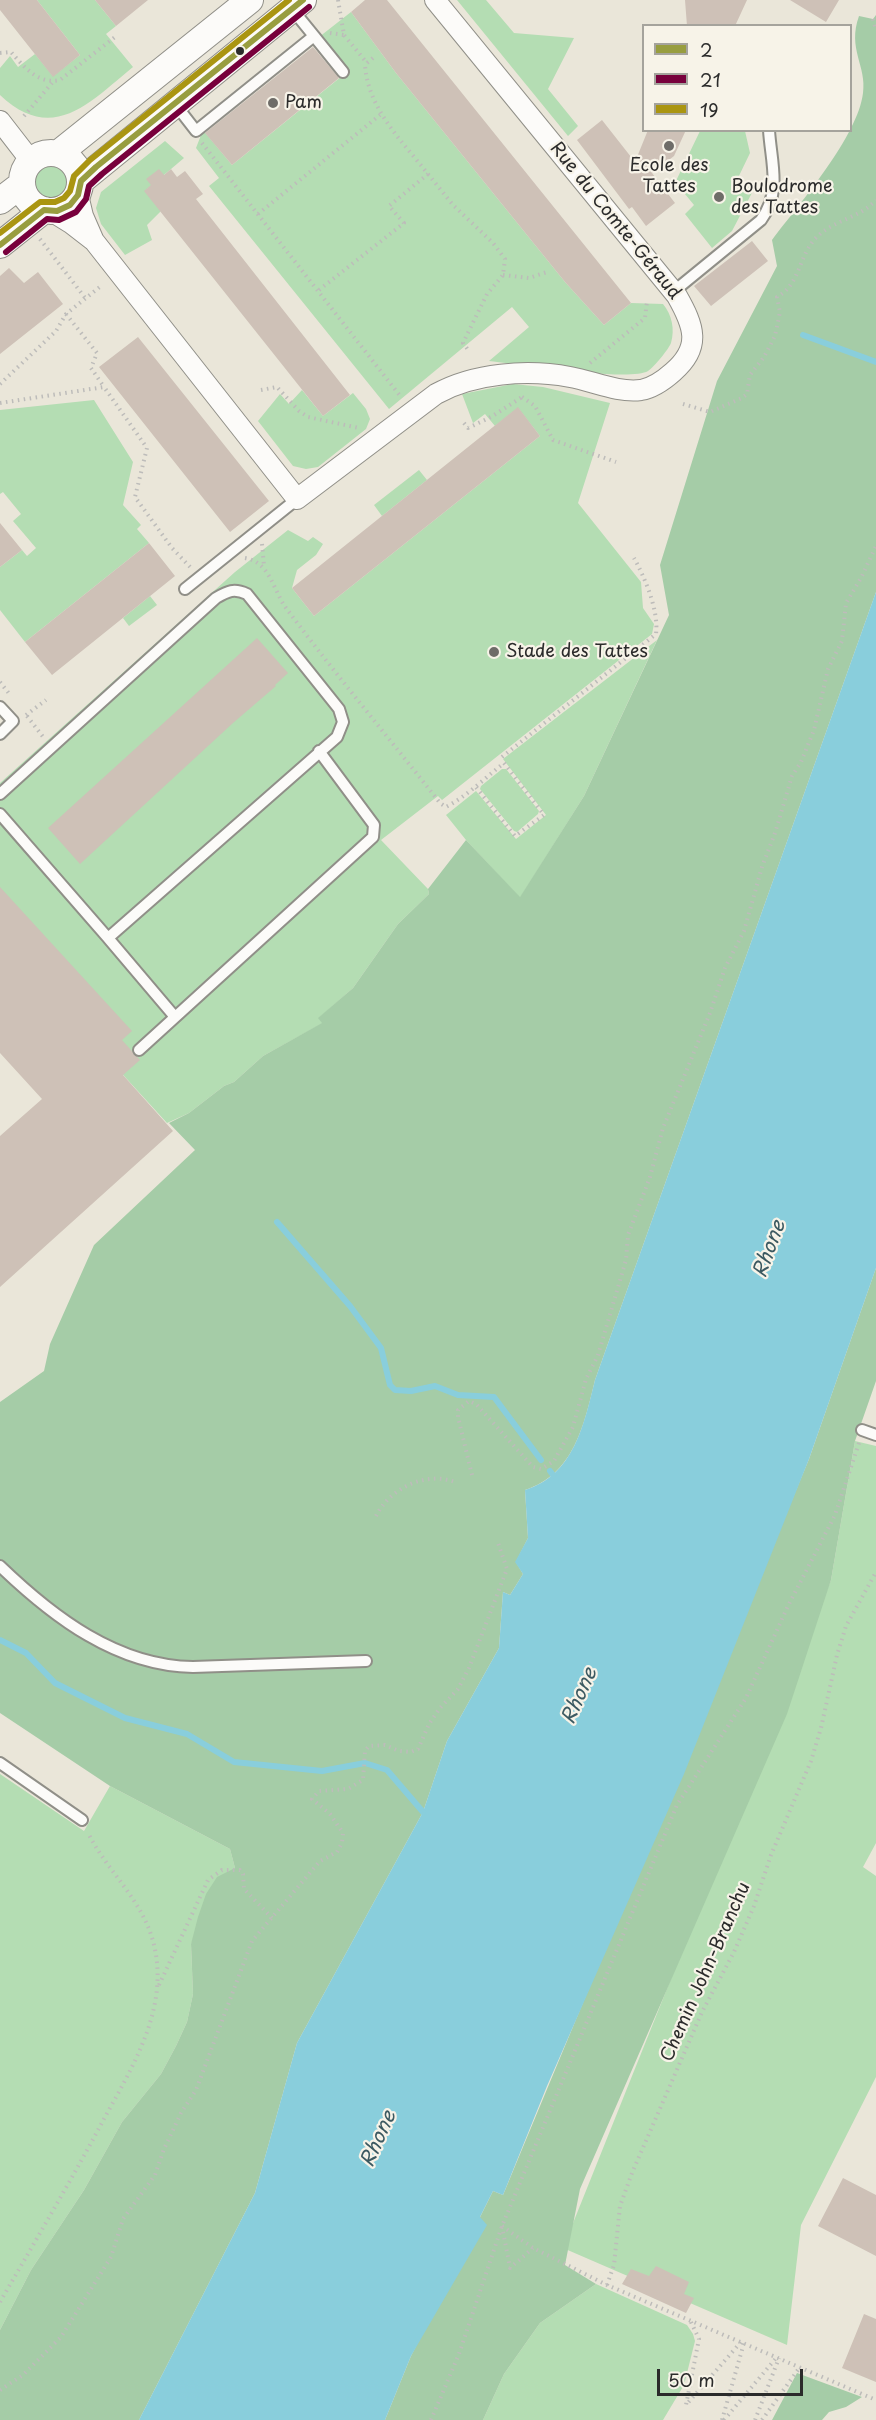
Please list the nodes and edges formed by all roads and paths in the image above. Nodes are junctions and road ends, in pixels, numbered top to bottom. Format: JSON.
{"nodes":[{"id":1,"x":250,"y":0,"type":"edge"},
{"id":2,"x":338,"y":0,"type":"edge"},
{"id":3,"x":435,"y":0,"type":"edge"},
{"id":4,"x":297,"y":5,"type":"edge"},
{"id":5,"x":873,"y":19,"type":"dead end"},
{"id":6,"x":876,"y":30,"type":"edge"},
{"id":7,"x":314,"y":36,"type":"junction"},
{"id":8,"x":115,"y":37,"type":"dead end"},
{"id":9,"x":0,"y":53,"type":"edge"},
{"id":10,"x":373,"y":58,"type":"dead end"},
{"id":11,"x":367,"y":63,"type":"junction"},
{"id":12,"x":343,"y":72,"type":"dead end"},
{"id":13,"x":52,"y":82,"type":"junction"},
{"id":14,"x":175,"y":104,"type":"junction"},
{"id":15,"x":380,"y":115,"type":"junction"},
{"id":16,"x":24,"y":116,"type":"dead end"},
{"id":17,"x":0,"y":121,"type":"edge"},
{"id":18,"x":196,"y":131,"type":"junction"},
{"id":19,"x":769,"y":132,"type":"edge"},
{"id":20,"x":59,"y":153,"type":"junction"},
{"id":21,"x":31,"y":160,"type":"junction"},
{"id":22,"x":428,"y":174,"type":"junction"},
{"id":23,"x":22,"y":184,"type":"junction"},
{"id":24,"x":80,"y":188,"type":"junction"},
{"id":25,"x":876,"y":200,"type":"edge"},
{"id":26,"x":0,"y":201,"type":"edge"},
{"id":27,"x":47,"y":211,"type":"junction"},
{"id":28,"x":258,"y":214,"type":"junction"},
{"id":29,"x":37,"y":236,"type":"dead end"},
{"id":30,"x":94,"y":242,"type":"junction"},
{"id":31,"x":0,"y":245,"type":"edge"},
{"id":32,"x":547,"y":272,"type":"dead end"},
{"id":33,"x":503,"y":275,"type":"junction"},
{"id":34,"x":101,"y":286,"type":"dead end"},
{"id":35,"x":319,"y":290,"type":"junction"},
{"id":36,"x":673,"y":292,"type":"junction"},
{"id":37,"x":86,"y":299,"type":"junction"},
{"id":38,"x":647,"y":301,"type":"dead end"},
{"id":39,"x":66,"y":315,"type":"junction"},
{"id":40,"x":470,"y":351,"type":"dead end"},
{"id":41,"x":585,"y":365,"type":"dead end"},
{"id":42,"x":533,"y":374,"type":"junction"},
{"id":43,"x":0,"y":384,"type":"edge"},
{"id":44,"x":104,"y":387,"type":"junction"},
{"id":45,"x":261,"y":390,"type":"dead end"},
{"id":46,"x":522,"y":397,"type":"junction"},
{"id":47,"x":405,"y":402,"type":"dead end"},
{"id":48,"x":0,"y":403,"type":"edge"},
{"id":49,"x":683,"y":404,"type":"dead end"},
{"id":50,"x":464,"y":423,"type":"dead end"},
{"id":51,"x":360,"y":428,"type":"dead end"},
{"id":52,"x":616,"y":462,"type":"dead end"},
{"id":53,"x":297,"y":499,"type":"junction"},
{"id":54,"x":876,"y":546,"type":"edge"},
{"id":55,"x":224,"y":558,"type":"junction"},
{"id":56,"x":634,"y":558,"type":"dead end"},
{"id":57,"x":200,"y":577,"type":"junction"},
{"id":58,"x":185,"y":589,"type":"dead end"},
{"id":59,"x":46,"y":700,"type":"dead end"},
{"id":60,"x":0,"y":707,"type":"edge"},
{"id":61,"x":26,"y":715,"type":"dead end"},
{"id":62,"x":0,"y":734,"type":"edge"},
{"id":63,"x":320,"y":751,"type":"junction"},
{"id":64,"x":502,"y":757,"type":"dead end"},
{"id":65,"x":475,"y":786,"type":"junction"},
{"id":66,"x":0,"y":794,"type":"edge"},
{"id":67,"x":0,"y":814,"type":"edge"},
{"id":68,"x":108,"y":938,"type":"junction"},
{"id":69,"x":175,"y":1017,"type":"junction"},
{"id":70,"x":139,"y":1050,"type":"dead end"},
{"id":71,"x":862,"y":1430,"type":"joint"},
{"id":72,"x":876,"y":1435,"type":"edge"},
{"id":73,"x":472,"y":1475,"type":"dead end"},
{"id":74,"x":455,"y":1482,"type":"dead end"},
{"id":75,"x":376,"y":1516,"type":"dead end"},
{"id":76,"x":498,"y":1543,"type":"dead end"},
{"id":77,"x":0,"y":1566,"type":"edge"},
{"id":78,"x":876,"y":1572,"type":"edge"},
{"id":79,"x":366,"y":1661,"type":"dead end"},
{"id":80,"x":0,"y":1763,"type":"edge"},
{"id":81,"x":82,"y":1820,"type":"joint"},
{"id":82,"x":272,"y":1918,"type":"junction"},
{"id":83,"x":157,"y":1988,"type":"junction"},
{"id":84,"x":502,"y":2226,"type":"junction"},
{"id":85,"x":533,"y":2248,"type":"junction"},
{"id":86,"x":607,"y":2285,"type":"junction"},
{"id":87,"x":0,"y":2302,"type":"edge"},
{"id":88,"x":691,"y":2321,"type":"junction"},
{"id":89,"x":742,"y":2342,"type":"junction"},
{"id":90,"x":778,"y":2357,"type":"junction"},
{"id":91,"x":800,"y":2367,"type":"junction"},
{"id":92,"x":0,"y":2390,"type":"edge"},
{"id":93,"x":876,"y":2400,"type":"edge"},
{"id":94,"x":431,"y":2420,"type":"edge"},
{"id":95,"x":723,"y":2420,"type":"edge"},
{"id":96,"x":755,"y":2420,"type":"edge"},
{"id":97,"x":762,"y":2420,"type":"edge"}],
"edges":[{"from":1,"to":20,"type":"street"},
{"from":2,"to":11,"type":"path"},
{"from":3,"to":36,"type":"street","name":"Rue du Comte-Géraud"},
{"from":4,"to":7,"type":"lane"},
{"from":4,"to":14,"type":"street"},
{"from":5,"to":6,"type":"path"},
{"from":7,"to":12,"type":"lane"},
{"from":7,"to":18,"type":"lane"},
{"from":8,"to":13,"type":"path"},
{"from":9,"to":13,"type":"path"},
{"from":10,"to":11,"type":"path"},
{"from":11,"to":15,"type":"path"},
{"from":13,"to":16,"type":"path"},
{"from":14,"to":18,"type":"lane"},
{"from":14,"to":24,"type":"street"},
{"from":15,"to":22,"type":"path"},
{"from":15,"to":28,"type":"path"},
{"from":17,"to":21,"type":"street"},
{"from":18,"to":28,"type":"path"},
{"from":19,"to":36,"type":"lane"},
{"from":20,"to":21,"type":"street"},
{"from":20,"to":24,"type":"street"},
{"from":21,"to":23,"type":"street"},
{"from":22,"to":33,"type":"path"},
{"from":22,"to":35,"type":"path"},
{"from":23,"to":26,"type":"street"},
{"from":23,"to":27,"type":"street"},
{"from":24,"to":27,"type":"street"},
{"from":24,"to":30,"type":"street"},
{"from":25,"to":49,"type":"path"},
{"from":27,"to":30,"type":"street"},
{"from":27,"to":31,"type":"street"},
{"from":28,"to":35,"type":"path"},
{"from":29,"to":37,"type":"path"},
{"from":30,"to":53,"type":"street"},
{"from":32,"to":33,"type":"path"},
{"from":33,"to":40,"type":"path"},
{"from":34,"to":37,"type":"path"},
{"from":35,"to":47,"type":"path"},
{"from":36,"to":42,"type":"street","name":"Rue du Comte-Géraud"},
{"from":37,"to":39,"type":"path"},
{"from":38,"to":41,"type":"path"},
{"from":39,"to":43,"type":"path"},
{"from":39,"to":44,"type":"path"},
{"from":42,"to":46,"type":"path"},
{"from":42,"to":53,"type":"street","name":"Rue du Comte-Géraud"},
{"from":44,"to":48,"type":"path"},
{"from":44,"to":57,"type":"path"},
{"from":45,"to":51,"type":"path"},
{"from":46,"to":50,"type":"path"},
{"from":46,"to":52,"type":"path"},
{"from":53,"to":55,"type":"lane"},
{"from":54,"to":73,"type":"path"},
{"from":55,"to":57,"type":"lane"},
{"from":55,"to":65,"type":"path"},
{"from":56,"to":64,"type":"path"},
{"from":57,"to":58,"type":"lane"},
{"from":59,"to":61,"type":"path"},
{"from":60,"to":62,"type":"lane"},
{"from":63,"to":66,"type":"lane"},
{"from":63,"to":68,"type":"lane"},
{"from":63,"to":69,"type":"lane"},
{"from":65,"to":65,"type":"path"},
{"from":67,"to":68,"type":"lane"},
{"from":68,"to":69,"type":"lane"},
{"from":69,"to":70,"type":"lane"},
{"from":71,"to":72,"type":"lane"},
{"from":71,"to":84,"type":"path"},
{"from":74,"to":75,"type":"path"},
{"from":76,"to":82,"type":"path"},
{"from":77,"to":79,"type":"lane"},
{"from":78,"to":86,"type":"path","name":"Chemin John-Branchu"},
{"from":80,"to":81,"type":"lane"},
{"from":81,"to":83,"type":"path"},
{"from":82,"to":83,"type":"path"},
{"from":82,"to":92,"type":"path"},
{"from":83,"to":87,"type":"path"},
{"from":84,"to":85,"type":"path"},
{"from":84,"to":85,"type":"path"},
{"from":84,"to":94,"type":"path"},
{"from":85,"to":86,"type":"path"},
{"from":86,"to":88,"type":"path"},
{"from":88,"to":89,"type":"path"},
{"from":88,"to":89,"type":"path"},
{"from":89,"to":90,"type":"path"},
{"from":89,"to":95,"type":"path"},
{"from":90,"to":91,"type":"path"},
{"from":90,"to":95,"type":"path"},
{"from":90,"to":96,"type":"path"},
{"from":91,"to":93,"type":"path"},
{"from":91,"to":97,"type":"path"}]}
